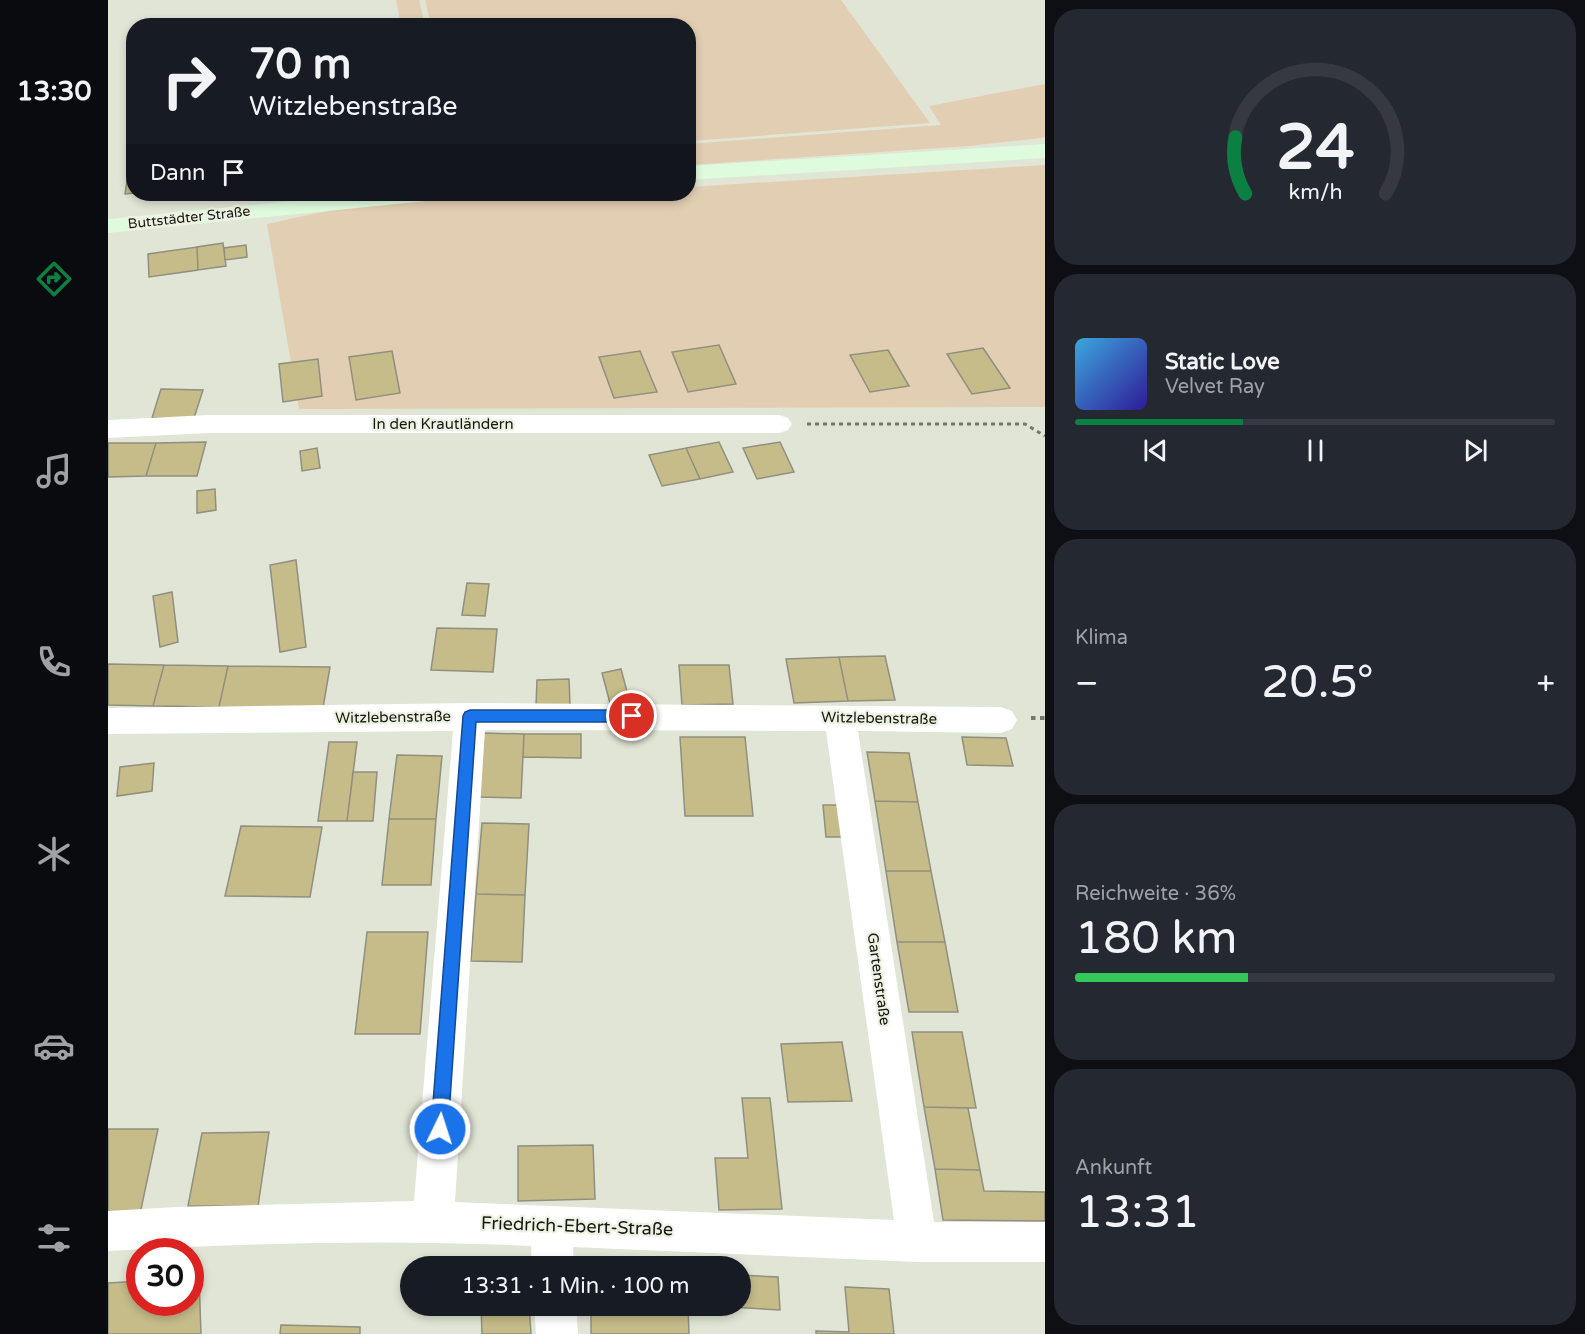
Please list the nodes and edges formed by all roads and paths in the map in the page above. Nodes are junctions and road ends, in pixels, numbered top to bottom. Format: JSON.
{"nodes":[{"id":1,"x":1045,"y":151,"type":"edge"},
{"id":2,"x":696,"y":173,"type":"edge"},
{"id":3,"x":342,"y":201,"type":"edge"},
{"id":4,"x":108,"y":226,"type":"edge"},
{"id":5,"x":779,"y":424,"type":"joint"},
{"id":6,"x":108,"y":429,"type":"edge"},
{"id":7,"x":1045,"y":436,"type":"edge"},
{"id":8,"x":470,"y":716,"type":"junction"},
{"id":9,"x":840,"y":717,"type":"junction"},
{"id":10,"x":1001,"y":720,"type":"dead end"},
{"id":11,"x":108,"y":721,"type":"edge"},
{"id":12,"x":433,"y":1221,"type":"junction"},
{"id":13,"x":551,"y":1225,"type":"junction"},
{"id":14,"x":108,"y":1231,"type":"edge"},
{"id":15,"x":917,"y":1242,"type":"junction"},
{"id":16,"x":1045,"y":1242,"type":"edge"},
{"id":17,"x":553,"y":1256,"type":"edge"},
{"id":18,"x":556,"y":1316,"type":"edge"},
{"id":19,"x":557,"y":1334,"type":"edge"}],
"edges":[{"from":1,"to":2,"type":"main road"},
{"from":3,"to":4,"type":"main road","name":"Buttstädter Straße"},
{"from":5,"to":6,"type":"street","name":"In den Krautländern"},
{"from":5,"to":7,"type":"path"},
{"from":8,"to":9,"type":"street","name":"Witzlebenstraße"},
{"from":8,"to":11,"type":"street","name":"Witzlebenstraße"},
{"from":8,"to":12,"type":"street"},
{"from":9,"to":10,"type":"street","name":"Witzlebenstraße"},
{"from":9,"to":15,"type":"street","name":"Gartenstraße"},
{"from":12,"to":13,"type":"street","name":"Friedrich-Ebert-Straße"},
{"from":12,"to":14,"type":"street","name":"Friedrich-Ebert-Straße"},
{"from":13,"to":15,"type":"street","name":"Friedrich-Ebert-Straße"},
{"from":13,"to":17,"type":"street"},
{"from":15,"to":16,"type":"street","name":"Friedrich-Ebert-Straße"},
{"from":18,"to":19,"type":"street"}]}
